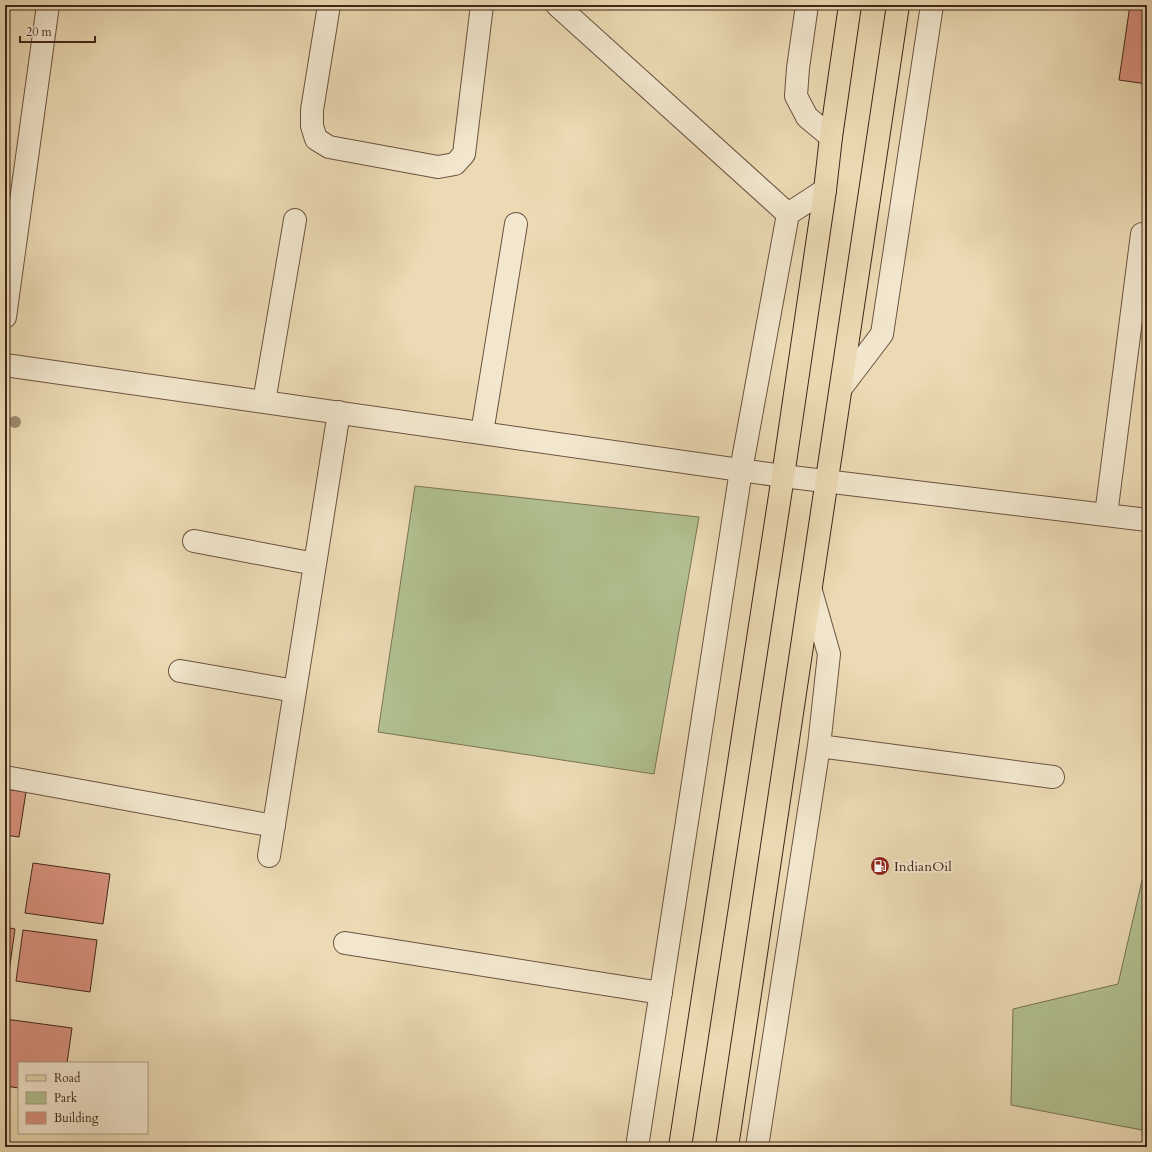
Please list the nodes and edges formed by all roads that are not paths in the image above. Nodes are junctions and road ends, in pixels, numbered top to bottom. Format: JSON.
{"nodes":[{"id":1,"x":48,"y":5,"type":"edge"},
{"id":2,"x":329,"y":5,"type":"edge"},
{"id":3,"x":482,"y":5,"type":"edge"},
{"id":4,"x":557,"y":5,"type":"edge"},
{"id":5,"x":807,"y":5,"type":"edge"},
{"id":6,"x":850,"y":5,"type":"edge"},
{"id":7,"x":898,"y":5,"type":"edge"},
{"id":8,"x":932,"y":5,"type":"edge"},
{"id":9,"x":831,"y":137,"type":"junction"},
{"id":10,"x":825,"y":190,"type":"junction"},
{"id":11,"x":788,"y":214,"type":"junction"},
{"id":12,"x":295,"y":220,"type":"dead end"},
{"id":13,"x":516,"y":224,"type":"dead end"},
{"id":14,"x":1142,"y":234,"type":"dead end"},
{"id":15,"x":5,"y":317,"type":"edge"},
{"id":16,"x":5,"y":364,"type":"edge"},
{"id":17,"x":841,"y":388,"type":"junction"},
{"id":18,"x":264,"y":402,"type":"junction"},
{"id":19,"x":339,"y":412,"type":"junction"},
{"id":20,"x":482,"y":433,"type":"junction"},
{"id":21,"x":741,"y":470,"type":"junction"},
{"id":22,"x":783,"y":476,"type":"junction"},
{"id":23,"x":827,"y":482,"type":"junction"},
{"id":24,"x":1106,"y":515,"type":"junction"},
{"id":25,"x":1147,"y":520,"type":"edge"},
{"id":26,"x":194,"y":541,"type":"dead end"},
{"id":27,"x":315,"y":564,"type":"junction"},
{"id":28,"x":811,"y":591,"type":"junction"},
{"id":29,"x":180,"y":671,"type":"dead end"},
{"id":30,"x":295,"y":691,"type":"junction"},
{"id":31,"x":819,"y":746,"type":"junction"},
{"id":32,"x":5,"y":777,"type":"edge"},
{"id":33,"x":1053,"y":777,"type":"dead end"},
{"id":34,"x":274,"y":826,"type":"junction"},
{"id":35,"x":269,"y":856,"type":"dead end"},
{"id":36,"x":345,"y":943,"type":"dead end"},
{"id":37,"x":661,"y":993,"type":"junction"},
{"id":38,"x":637,"y":1147,"type":"edge"},
{"id":39,"x":680,"y":1147,"type":"edge"},
{"id":40,"x":727,"y":1147,"type":"edge"},
{"id":41,"x":757,"y":1147,"type":"edge"}],
"edges":[{"from":1,"to":15,"type":"street"},
{"from":2,"to":3,"type":"street"},
{"from":4,"to":11,"type":"street"},
{"from":5,"to":9,"type":"street"},
{"from":6,"to":9,"type":"main road"},
{"from":7,"to":17,"type":"main road"},
{"from":8,"to":17,"type":"street"},
{"from":9,"to":10,"type":"main road"},
{"from":10,"to":11,"type":"street"},
{"from":10,"to":22,"type":"main road"},
{"from":11,"to":21,"type":"street"},
{"from":12,"to":18,"type":"street"},
{"from":13,"to":20,"type":"street"},
{"from":14,"to":24,"type":"street"},
{"from":16,"to":18,"type":"street"},
{"from":17,"to":23,"type":"main road"},
{"from":18,"to":19,"type":"street"},
{"from":19,"to":20,"type":"street"},
{"from":19,"to":27,"type":"street"},
{"from":20,"to":21,"type":"street"},
{"from":21,"to":22,"type":"street"},
{"from":21,"to":37,"type":"street"},
{"from":22,"to":23,"type":"street"},
{"from":22,"to":39,"type":"main road"},
{"from":23,"to":24,"type":"street"},
{"from":23,"to":28,"type":"main road"},
{"from":24,"to":25,"type":"street"},
{"from":26,"to":27,"type":"street"},
{"from":27,"to":30,"type":"street"},
{"from":28,"to":31,"type":"street"},
{"from":28,"to":40,"type":"main road"},
{"from":29,"to":30,"type":"street"},
{"from":30,"to":34,"type":"street"},
{"from":31,"to":33,"type":"street"},
{"from":31,"to":41,"type":"street"},
{"from":32,"to":34,"type":"street"},
{"from":34,"to":35,"type":"street"},
{"from":36,"to":37,"type":"street"},
{"from":37,"to":38,"type":"street"}]}
